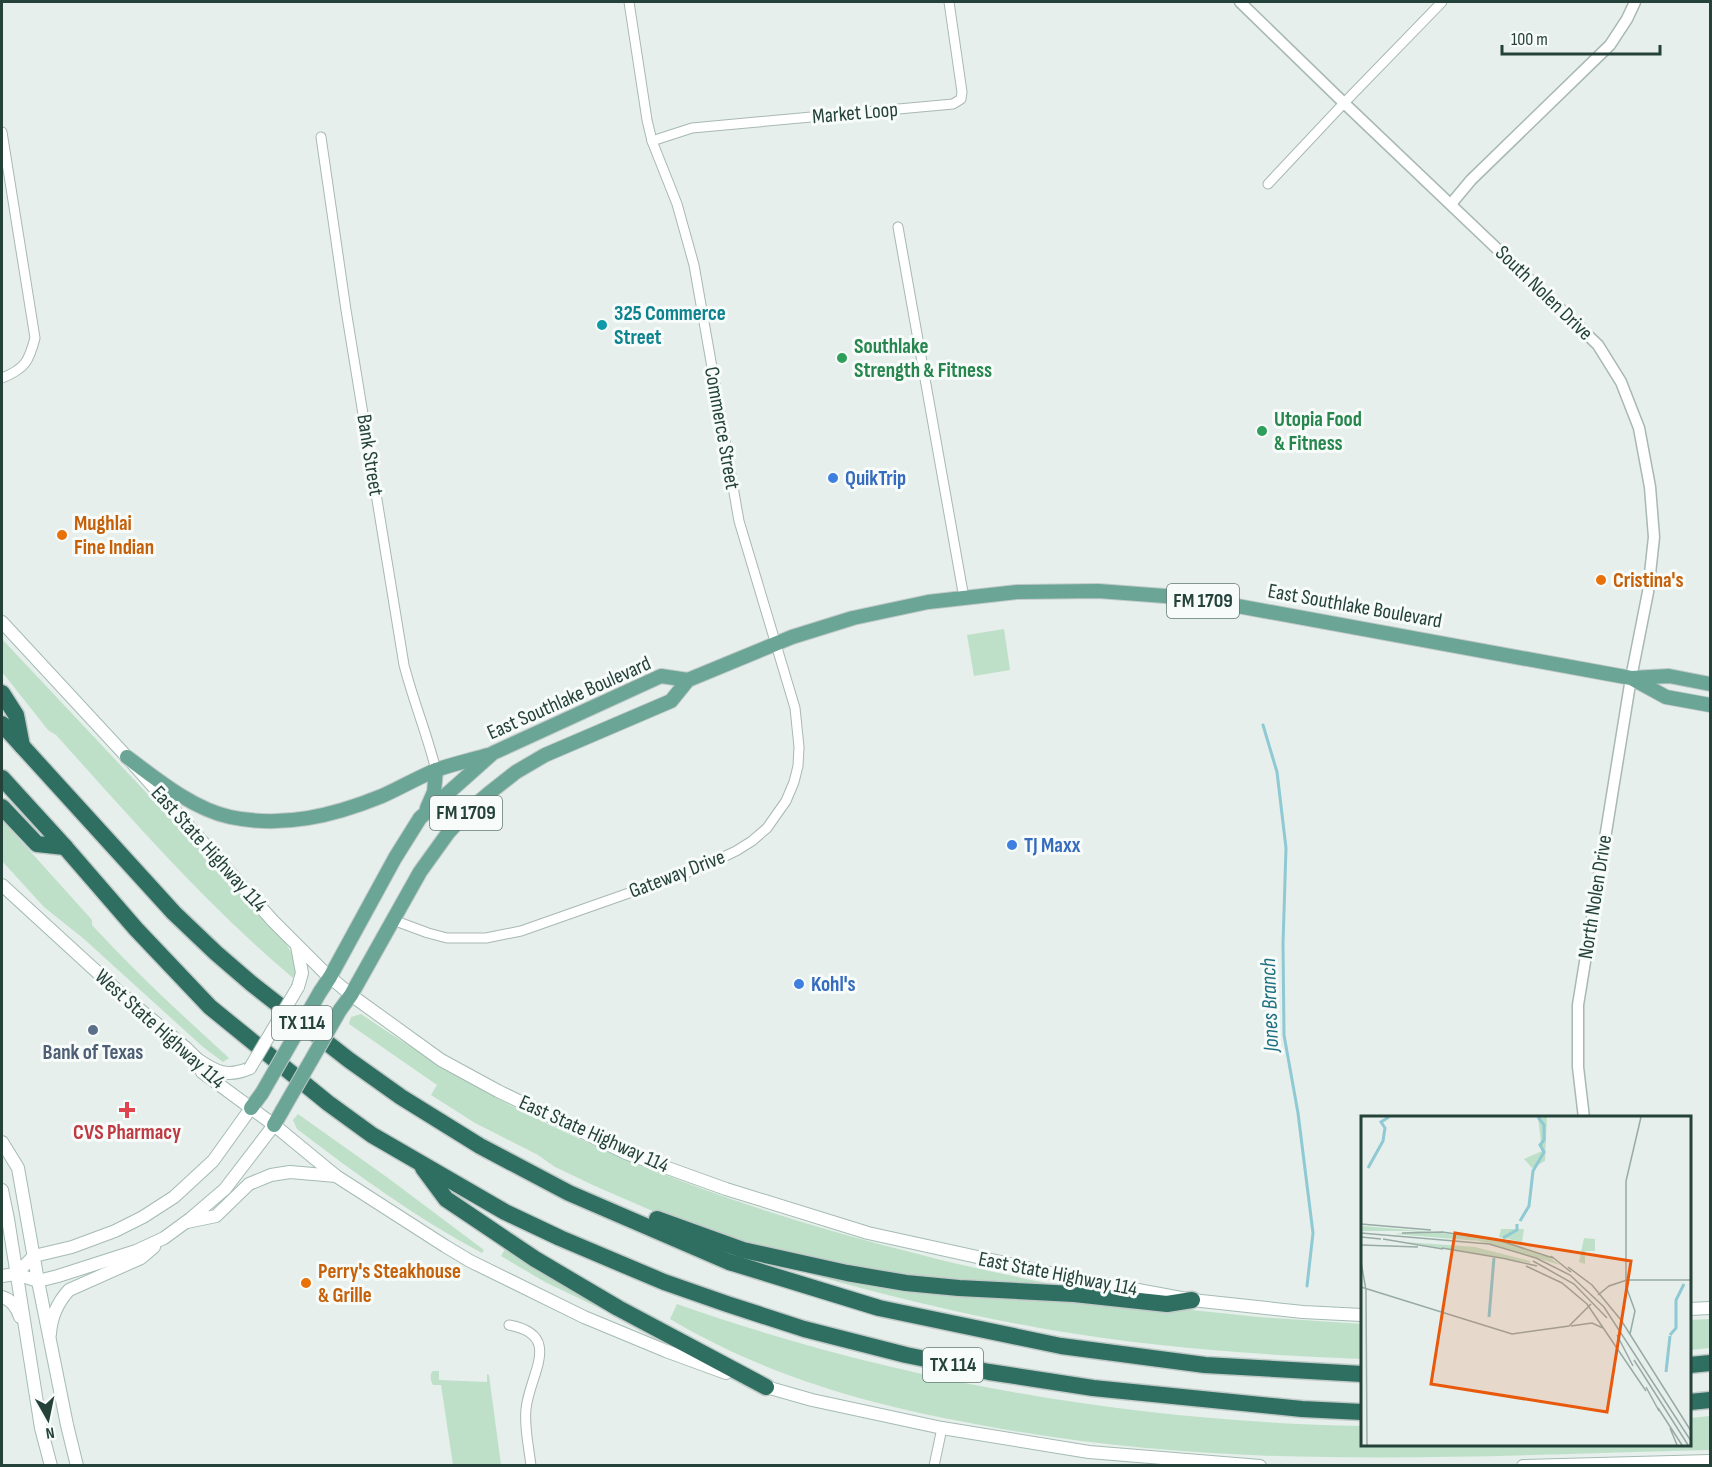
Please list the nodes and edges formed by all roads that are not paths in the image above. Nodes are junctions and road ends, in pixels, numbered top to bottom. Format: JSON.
{"nodes":[{"id":1,"x":628,"y":2,"type":"edge"},
{"id":2,"x":949,"y":2,"type":"edge"},
{"id":3,"x":1240,"y":2,"type":"edge"},
{"id":4,"x":1442,"y":2,"type":"edge"},
{"id":5,"x":1635,"y":2,"type":"edge"},
{"id":6,"x":1344,"y":103,"type":"junction"},
{"id":7,"x":2,"y":132,"type":"edge"},
{"id":8,"x":321,"y":137,"type":"dead end"},
{"id":9,"x":652,"y":141,"type":"junction"},
{"id":10,"x":1268,"y":184,"type":"dead end"},
{"id":11,"x":1451,"y":204,"type":"junction"},
{"id":12,"x":898,"y":227,"type":"dead end"},
{"id":13,"x":2,"y":378,"type":"edge"},
{"id":14,"x":964,"y":598,"type":"junction"},
{"id":15,"x":2,"y":622,"type":"edge"},
{"id":16,"x":775,"y":644,"type":"junction"},
{"id":17,"x":1631,"y":678,"type":"junction"},
{"id":18,"x":688,"y":680,"type":"junction"},
{"id":19,"x":1710,"y":684,"type":"edge"},
{"id":20,"x":2,"y":693,"type":"edge"},
{"id":21,"x":1710,"y":705,"type":"edge"},
{"id":22,"x":2,"y":724,"type":"edge"},
{"id":23,"x":22,"y":747,"type":"junction"},
{"id":24,"x":493,"y":753,"type":"junction"},
{"id":25,"x":127,"y":757,"type":"junction"},
{"id":26,"x":436,"y":770,"type":"junction"},
{"id":27,"x":2,"y":778,"type":"edge"},
{"id":28,"x":2,"y":807,"type":"edge"},
{"id":29,"x":420,"y":818,"type":"junction"},
{"id":30,"x":65,"y":847,"type":"junction"},
{"id":31,"x":2,"y":885,"type":"edge"},
{"id":32,"x":393,"y":920,"type":"junction"},
{"id":33,"x":297,"y":946,"type":"junction"},
{"id":34,"x":330,"y":977,"type":"junction"},
{"id":35,"x":351,"y":995,"type":"junction"},
{"id":36,"x":197,"y":1059,"type":"junction"},
{"id":37,"x":251,"y":1108,"type":"junction"},
{"id":38,"x":1584,"y":1116,"type":"edge"},
{"id":39,"x":274,"y":1125,"type":"junction"},
{"id":40,"x":2,"y":1142,"type":"edge"},
{"id":41,"x":504,"y":1159,"type":"junction"},
{"id":42,"x":418,"y":1162,"type":"junction"},
{"id":43,"x":336,"y":1176,"type":"junction"},
{"id":44,"x":2,"y":1190,"type":"edge"},
{"id":45,"x":186,"y":1223,"type":"junction"},
{"id":46,"x":164,"y":1238,"type":"junction"},
{"id":47,"x":36,"y":1268,"type":"junction"},
{"id":48,"x":15,"y":1270,"type":"junction"},
{"id":49,"x":2,"y":1276,"type":"edge"},
{"id":50,"x":2,"y":1297,"type":"edge"},
{"id":51,"x":1192,"y":1300,"type":"junction"},
{"id":52,"x":1710,"y":1308,"type":"edge"},
{"id":53,"x":1691,"y":1309,"type":"edge"},
{"id":54,"x":1361,"y":1315,"type":"edge"},
{"id":55,"x":509,"y":1325,"type":"dead end"},
{"id":56,"x":50,"y":1341,"type":"junction"},
{"id":57,"x":28,"y":1346,"type":"junction"},
{"id":58,"x":1710,"y":1363,"type":"edge"},
{"id":59,"x":1691,"y":1365,"type":"edge"},
{"id":60,"x":1361,"y":1374,"type":"edge"},
{"id":61,"x":766,"y":1387,"type":"junction"},
{"id":62,"x":1710,"y":1400,"type":"edge"},
{"id":63,"x":1691,"y":1402,"type":"edge"},
{"id":64,"x":1361,"y":1412,"type":"edge"},
{"id":65,"x":942,"y":1428,"type":"junction"},
{"id":66,"x":1710,"y":1461,"type":"edge"},
{"id":67,"x":51,"y":1466,"type":"edge"},
{"id":68,"x":77,"y":1466,"type":"edge"},
{"id":69,"x":531,"y":1466,"type":"edge"},
{"id":70,"x":934,"y":1466,"type":"edge"},
{"id":71,"x":1260,"y":1466,"type":"edge"},
{"id":72,"x":1523,"y":1466,"type":"edge"}],
"edges":[{"from":1,"to":9,"type":"street","name":"Commerce Street"},
{"from":2,"to":9,"type":"street","name":"Market Loop"},
{"from":3,"to":6,"type":"street","name":"South Nolen Drive"},
{"from":4,"to":6,"type":"street"},
{"from":5,"to":11,"type":"street"},
{"from":6,"to":10,"type":"street"},
{"from":6,"to":11,"type":"street","name":"South Nolen Drive"},
{"from":7,"to":13,"type":"street"},
{"from":8,"to":26,"type":"street","name":"Bank Street"},
{"from":9,"to":16,"type":"street","name":"Commerce Street"},
{"from":11,"to":17,"type":"street","name":"South Nolen Drive"},
{"from":12,"to":14,"type":"street"},
{"from":14,"to":16,"type":"main road","name":"East Southlake Boulevard","number":"FM 1709"},
{"from":14,"to":17,"type":"main road","name":"East Southlake Boulevard","number":"FM 1709"},
{"from":15,"to":25,"type":"main road","name":"East State Highway 114"},
{"from":16,"to":18,"type":"main road","name":"East Southlake Boulevard","number":"FM 1709"},
{"from":16,"to":32,"type":"street","name":"Gateway Drive"},
{"from":17,"to":19,"type":"main road","name":"East Southlake Boulevard","number":"FM 1709"},
{"from":17,"to":21,"type":"main road","name":"East Southlake Boulevard","number":"FM 1709"},
{"from":17,"to":38,"type":"street","name":"North Nolen Drive"},
{"from":18,"to":24,"type":"main road","name":"East Southlake Boulevard","number":"FM 1709"},
{"from":18,"to":32,"type":"main road","name":"East Southlake Boulevard","number":"FM 1709"},
{"from":20,"to":23,"type":"highway"},
{"from":22,"to":23,"type":"highway","number":"TX 114"},
{"from":23,"to":41,"type":"highway","number":"TX 114"},
{"from":24,"to":26,"type":"main road"},
{"from":24,"to":29,"type":"main road","name":"East Southlake Boulevard","number":"FM 1709"},
{"from":25,"to":26,"type":"main road"},
{"from":25,"to":33,"type":"main road","name":"East State Highway 114"},
{"from":26,"to":29,"type":"main road"},
{"from":27,"to":30,"type":"highway","number":"TX 114"},
{"from":28,"to":30,"type":"highway"},
{"from":29,"to":34,"type":"main road","name":"East Southlake Boulevard","number":"FM 1709"},
{"from":30,"to":42,"type":"highway","number":"TX 114"},
{"from":31,"to":36,"type":"main road","name":"West State Highway 114"},
{"from":32,"to":35,"type":"main road","name":"East Southlake Boulevard","number":"FM 1709"},
{"from":33,"to":34,"type":"main road","name":"East State Highway 114"},
{"from":33,"to":36,"type":"main road","bridge":true},
{"from":34,"to":35,"type":"main road","name":"East State Highway 114"},
{"from":34,"to":37,"type":"main road","number":"FM 1709","bridge":true},
{"from":35,"to":39,"type":"main road","name":"East Southlake Boulevard","number":"FM 1709","bridge":true},
{"from":35,"to":51,"type":"main road","name":"East State Highway 114"},
{"from":36,"to":37,"type":"main road","name":"West State Highway 114"},
{"from":37,"to":39,"type":"main road","name":"West State Highway 114"},
{"from":37,"to":47,"type":"main road"},
{"from":39,"to":43,"type":"main road","name":"West State Highway 114"},
{"from":39,"to":45,"type":"main road"},
{"from":40,"to":47,"type":"main road"},
{"from":41,"to":51,"type":"highway"},
{"from":41,"to":60,"type":"highway","number":"TX 114"},
{"from":42,"to":61,"type":"highway"},
{"from":42,"to":64,"type":"highway","number":"TX 114"},
{"from":43,"to":45,"type":"main road"},
{"from":43,"to":61,"type":"main road","name":"West State Highway 114"},
{"from":44,"to":48,"type":"main road"},
{"from":45,"to":46,"type":"main road"},
{"from":46,"to":47,"type":"main road"},
{"from":46,"to":56,"type":"main road"},
{"from":47,"to":48,"type":"main road"},
{"from":47,"to":48,"type":"main road"},
{"from":47,"to":56,"type":"main road"},
{"from":48,"to":49,"type":"main road"},
{"from":48,"to":57,"type":"main road"},
{"from":50,"to":57,"type":"main road"},
{"from":51,"to":54,"type":"main road","name":"East State Highway 114"},
{"from":52,"to":53,"type":"main road"},
{"from":55,"to":69,"type":"street"},
{"from":56,"to":68,"type":"main road"},
{"from":57,"to":67,"type":"main road"},
{"from":58,"to":59,"type":"highway"},
{"from":61,"to":65,"type":"main road"},
{"from":62,"to":63,"type":"highway"},
{"from":65,"to":70,"type":"street"},
{"from":65,"to":71,"type":"main road"},
{"from":66,"to":72,"type":"main road"}]}
